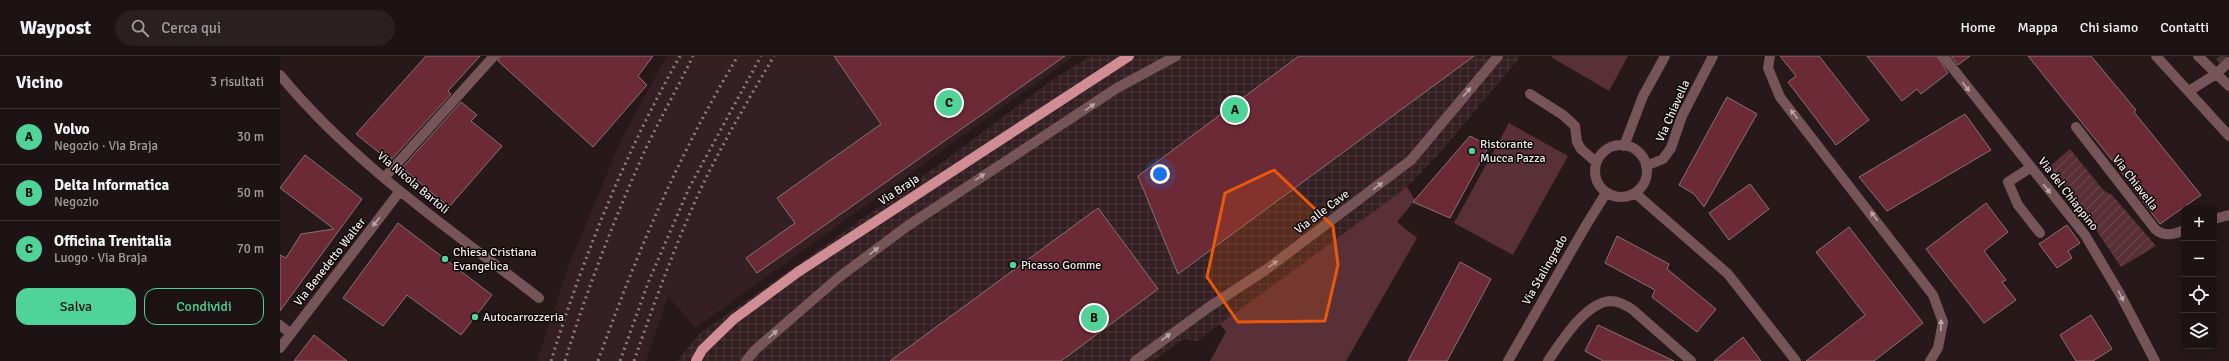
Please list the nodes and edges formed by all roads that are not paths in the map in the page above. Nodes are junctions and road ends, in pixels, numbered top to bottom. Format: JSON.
{"nodes":[{"id":1,"x":494,"y":56,"type":"edge"},
{"id":2,"x":1129,"y":56,"type":"edge"},
{"id":3,"x":1176,"y":56,"type":"edge"},
{"id":4,"x":1498,"y":56,"type":"edge"},
{"id":5,"x":1665,"y":56,"type":"edge"},
{"id":6,"x":1713,"y":56,"type":"edge"},
{"id":7,"x":1770,"y":56,"type":"edge"},
{"id":8,"x":1943,"y":56,"type":"edge"},
{"id":9,"x":2156,"y":56,"type":"edge"},
{"id":10,"x":2198,"y":56,"type":"edge"},
{"id":11,"x":2229,"y":62,"type":"edge"},
{"id":12,"x":2216,"y":74,"type":"junction"},
{"id":13,"x":280,"y":75,"type":"edge"},
{"id":14,"x":2229,"y":86,"type":"edge"},
{"id":15,"x":2189,"y":91,"type":"junction"},
{"id":16,"x":1530,"y":94,"type":"dead end"},
{"id":17,"x":2076,"y":127,"type":"dead end"},
{"id":18,"x":2229,"y":136,"type":"edge"},
{"id":19,"x":1624,"y":146,"type":"junction"},
{"id":20,"x":1596,"y":162,"type":"junction"},
{"id":21,"x":1646,"y":166,"type":"junction"},
{"id":22,"x":2030,"y":168,"type":"junction"},
{"id":23,"x":384,"y":178,"type":"junction"},
{"id":24,"x":400,"y":192,"type":"junction"},
{"id":25,"x":1606,"y":193,"type":"junction"},
{"id":26,"x":1635,"y":193,"type":"junction"},
{"id":27,"x":2229,"y":215,"type":"edge"},
{"id":28,"x":2217,"y":219,"type":"edge"},
{"id":29,"x":2181,"y":232,"type":"edge"},
{"id":30,"x":2040,"y":233,"type":"dead end"},
{"id":31,"x":540,"y":298,"type":"dead end"},
{"id":32,"x":280,"y":325,"type":"edge"},
{"id":33,"x":291,"y":334,"type":"junction"},
{"id":34,"x":280,"y":348,"type":"edge"},
{"id":35,"x":696,"y":361,"type":"edge"},
{"id":36,"x":746,"y":361,"type":"edge"},
{"id":37,"x":1135,"y":361,"type":"edge"},
{"id":38,"x":1508,"y":361,"type":"edge"},
{"id":39,"x":1548,"y":361,"type":"edge"},
{"id":40,"x":1691,"y":361,"type":"edge"},
{"id":41,"x":1796,"y":361,"type":"edge"},
{"id":42,"x":1930,"y":361,"type":"edge"},
{"id":43,"x":2155,"y":361,"type":"edge"}],
"edges":[{"from":1,"to":23,"type":"street"},
{"from":2,"to":35,"type":"main road","name":"Via Braja"},
{"from":36,"to":3,"type":"street","one_way":true},
{"from":37,"to":4,"type":"street","name":"Via alle Cave","one_way":true},
{"from":5,"to":19,"type":"street"},
{"from":6,"to":21,"type":"street","name":"Via Chiavella"},
{"from":42,"to":7,"type":"street","one_way":true},
{"from":8,"to":22,"type":"street","name":"Via del Chiappino","one_way":true},
{"from":9,"to":15,"type":"street"},
{"from":10,"to":12,"type":"street"},
{"from":11,"to":12,"type":"street"},
{"from":12,"to":14,"type":"street"},
{"from":12,"to":15,"type":"street"},
{"from":13,"to":23,"type":"street","name":"Via Nicola Bartoli"},
{"from":15,"to":18,"type":"street"},
{"from":16,"to":20,"type":"street"},
{"from":17,"to":29,"type":"street","name":"Via Chiavella"},
{"from":19,"to":20,"type":"street"},
{"from":19,"to":21,"type":"street"},
{"from":20,"to":25,"type":"street"},
{"from":21,"to":26,"type":"street"},
{"from":22,"to":30,"type":"street"},
{"from":22,"to":43,"type":"street","name":"Via del Chiappino","one_way":true},
{"from":23,"to":24,"type":"street","name":"Via Nicola Bartoli"},
{"from":24,"to":31,"type":"street","name":"Via Nicola Bartoli"},
{"from":24,"to":33,"type":"street","name":"Via Benedetto Walter","one_way":true},
{"from":25,"to":26,"type":"street"},
{"from":25,"to":38,"type":"street","name":"Via Stalingrado"},
{"from":26,"to":41,"type":"street"},
{"from":27,"to":28,"type":"street"},
{"from":32,"to":33,"type":"street"},
{"from":33,"to":34,"type":"street","name":"Via Benedetto Walter"},
{"from":39,"to":40,"type":"street"}]}
